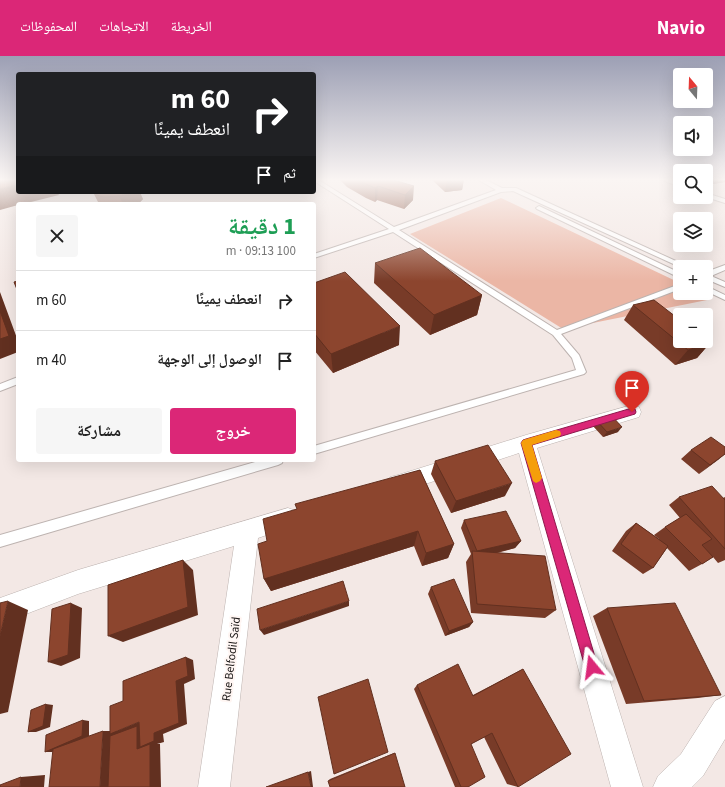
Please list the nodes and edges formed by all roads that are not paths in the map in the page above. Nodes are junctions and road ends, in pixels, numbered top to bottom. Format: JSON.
{"nodes":[{"id":1,"x":367,"y":213,"type":"edge"},
{"id":2,"x":439,"y":213,"type":"edge"},
{"id":3,"x":549,"y":213,"type":"edge"},
{"id":4,"x":567,"y":213,"type":"edge"},
{"id":5,"x":393,"y":230,"type":"junction"},
{"id":6,"x":316,"y":255,"type":"edge"},
{"id":7,"x":673,"y":262,"type":"edge"},
{"id":8,"x":725,"y":268,"type":"edge"},
{"id":9,"x":673,"y":273,"type":"edge"},
{"id":10,"x":713,"y":273,"type":"edge"},
{"id":11,"x":713,"y":279,"type":"edge"},
{"id":12,"x":725,"y":285,"type":"edge"},
{"id":13,"x":673,"y":289,"type":"edge"},
{"id":14,"x":713,"y":292,"type":"edge"},
{"id":15,"x":725,"y":298,"type":"edge"},
{"id":16,"x":556,"y":333,"type":"junction"},
{"id":17,"x":16,"y":381,"type":"edge"},
{"id":18,"x":0,"y":388,"type":"edge"},
{"id":19,"x":632,"y":412,"type":"dead end"},
{"id":20,"x":526,"y":443,"type":"junction"},
{"id":21,"x":316,"y":449,"type":"edge"},
{"id":22,"x":271,"y":462,"type":"edge"},
{"id":23,"x":376,"y":491,"type":"edge"},
{"id":24,"x":308,"y":512,"type":"edge"},
{"id":25,"x":248,"y":532,"type":"junction"},
{"id":26,"x":0,"y":541,"type":"edge"},
{"id":27,"x":0,"y":611,"type":"edge"},
{"id":28,"x":725,"y":711,"type":"edge"},
{"id":29,"x":214,"y":787,"type":"edge"},
{"id":30,"x":627,"y":787,"type":"edge"},
{"id":31,"x":669,"y":787,"type":"edge"}],
"edges":[{"from":1,"to":5,"type":"lane"},
{"from":2,"to":5,"type":"lane"},
{"from":3,"to":9,"type":"lane"},
{"from":4,"to":7,"type":"lane"},
{"from":5,"to":6,"type":"lane"},
{"from":5,"to":16,"type":"lane"},
{"from":8,"to":10,"type":"lane"},
{"from":11,"to":12,"type":"lane"},
{"from":13,"to":16,"type":"lane"},
{"from":14,"to":15,"type":"lane"},
{"from":16,"to":21,"type":"lane"},
{"from":17,"to":18,"type":"lane"},
{"from":19,"to":20,"type":"street"},
{"from":20,"to":23,"type":"street"},
{"from":20,"to":30,"type":"street"},
{"from":22,"to":26,"type":"lane"},
{"from":24,"to":25,"type":"street"},
{"from":25,"to":27,"type":"street"},
{"from":25,"to":29,"type":"street","name":"Rue Belfodil Saïd"},
{"from":28,"to":31,"type":"street"}]}
